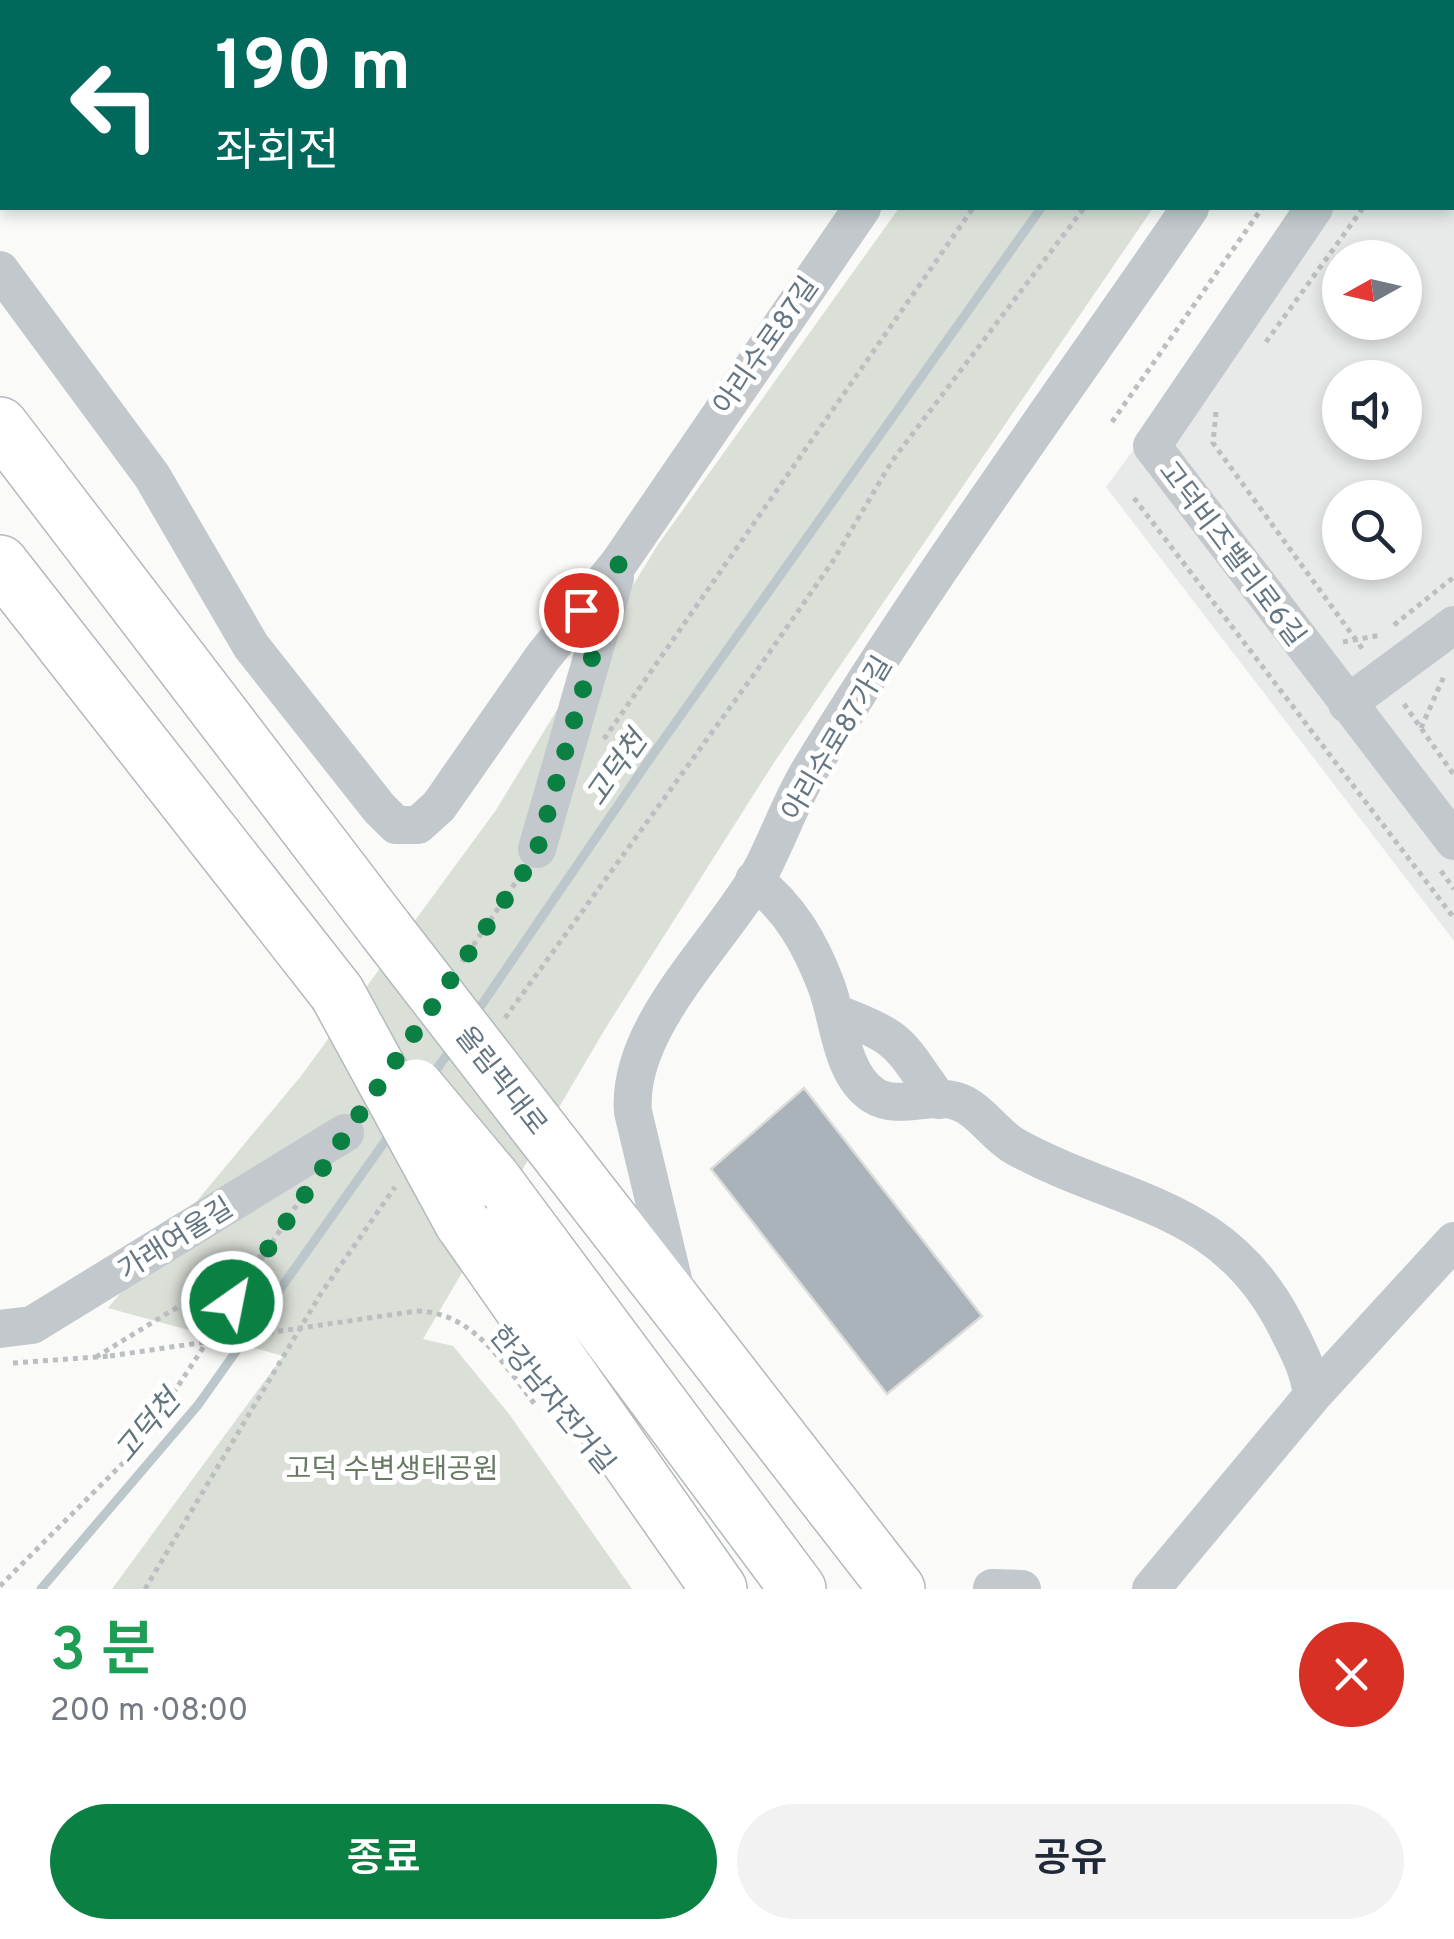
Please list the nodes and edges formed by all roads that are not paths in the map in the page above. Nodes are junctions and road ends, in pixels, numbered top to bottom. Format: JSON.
{"nodes":[{"id":1,"x":861,"y":210,"type":"edge"},
{"id":2,"x":1189,"y":210,"type":"edge"},
{"id":3,"x":1313,"y":210,"type":"edge"},
{"id":4,"x":0,"y":270,"type":"edge"},
{"id":5,"x":0,"y":425,"type":"edge"},
{"id":6,"x":0,"y":563,"type":"edge"},
{"id":7,"x":619,"y":563,"type":"junction"},
{"id":8,"x":1454,"y":625,"type":"edge"},
{"id":9,"x":1367,"y":689,"type":"junction"},
{"id":10,"x":1454,"y":840,"type":"edge"},
{"id":11,"x":537,"y":849,"type":"road end"},
{"id":12,"x":754,"y":880,"type":"junction"},
{"id":13,"x":835,"y":1013,"type":"junction"},
{"id":14,"x":939,"y":1100,"type":"junction"},
{"id":15,"x":344,"y":1133,"type":"dead end"},
{"id":16,"x":478,"y":1201,"type":"junction"},
{"id":17,"x":1454,"y":1240,"type":"edge"},
{"id":18,"x":681,"y":1313,"type":"junction"},
{"id":19,"x":0,"y":1329,"type":"edge"},
{"id":20,"x":1312,"y":1396,"type":"junction"},
{"id":21,"x":856,"y":1536,"type":"junction"},
{"id":22,"x":719,"y":1589,"type":"edge"},
{"id":23,"x":798,"y":1589,"type":"edge"},
{"id":24,"x":897,"y":1589,"type":"edge"},
{"id":25,"x":919,"y":1589,"type":"edge"},
{"id":26,"x":1151,"y":1589,"type":"edge"}],
"edges":[{"from":1,"to":7,"type":"street","name":"아리수로87길"},
{"from":2,"to":12,"type":"street","name":"아리수로87가길"},
{"from":3,"to":9,"type":"street","name":"고덕비즈밸리로6길"},
{"from":4,"to":7,"type":"street"},
{"from":5,"to":18,"type":"highway","name":"올림픽대로","bridge":true},
{"from":6,"to":16,"type":"highway","bridge":true},
{"from":7,"to":11,"type":"street"},
{"from":8,"to":9,"type":"street"},
{"from":9,"to":10,"type":"street","name":"고덕비즈밸리로6길"},
{"from":12,"to":13,"type":"street"},
{"from":12,"to":18,"type":"street","name":"아리수로87가길"},
{"from":13,"to":14,"type":"street"},
{"from":13,"to":14,"type":"street"},
{"from":14,"to":20,"type":"street"},
{"from":15,"to":19,"type":"street","name":"가래여울길"},
{"from":16,"to":22,"type":"highway"},
{"from":16,"to":23,"type":"highway"},
{"from":17,"to":20,"type":"street"},
{"from":18,"to":21,"type":"highway","name":"올림픽대로"},
{"from":20,"to":26,"type":"street"},
{"from":21,"to":24,"type":"highway","name":"올림픽대로"},
{"from":21,"to":25,"type":"highway"}]}
